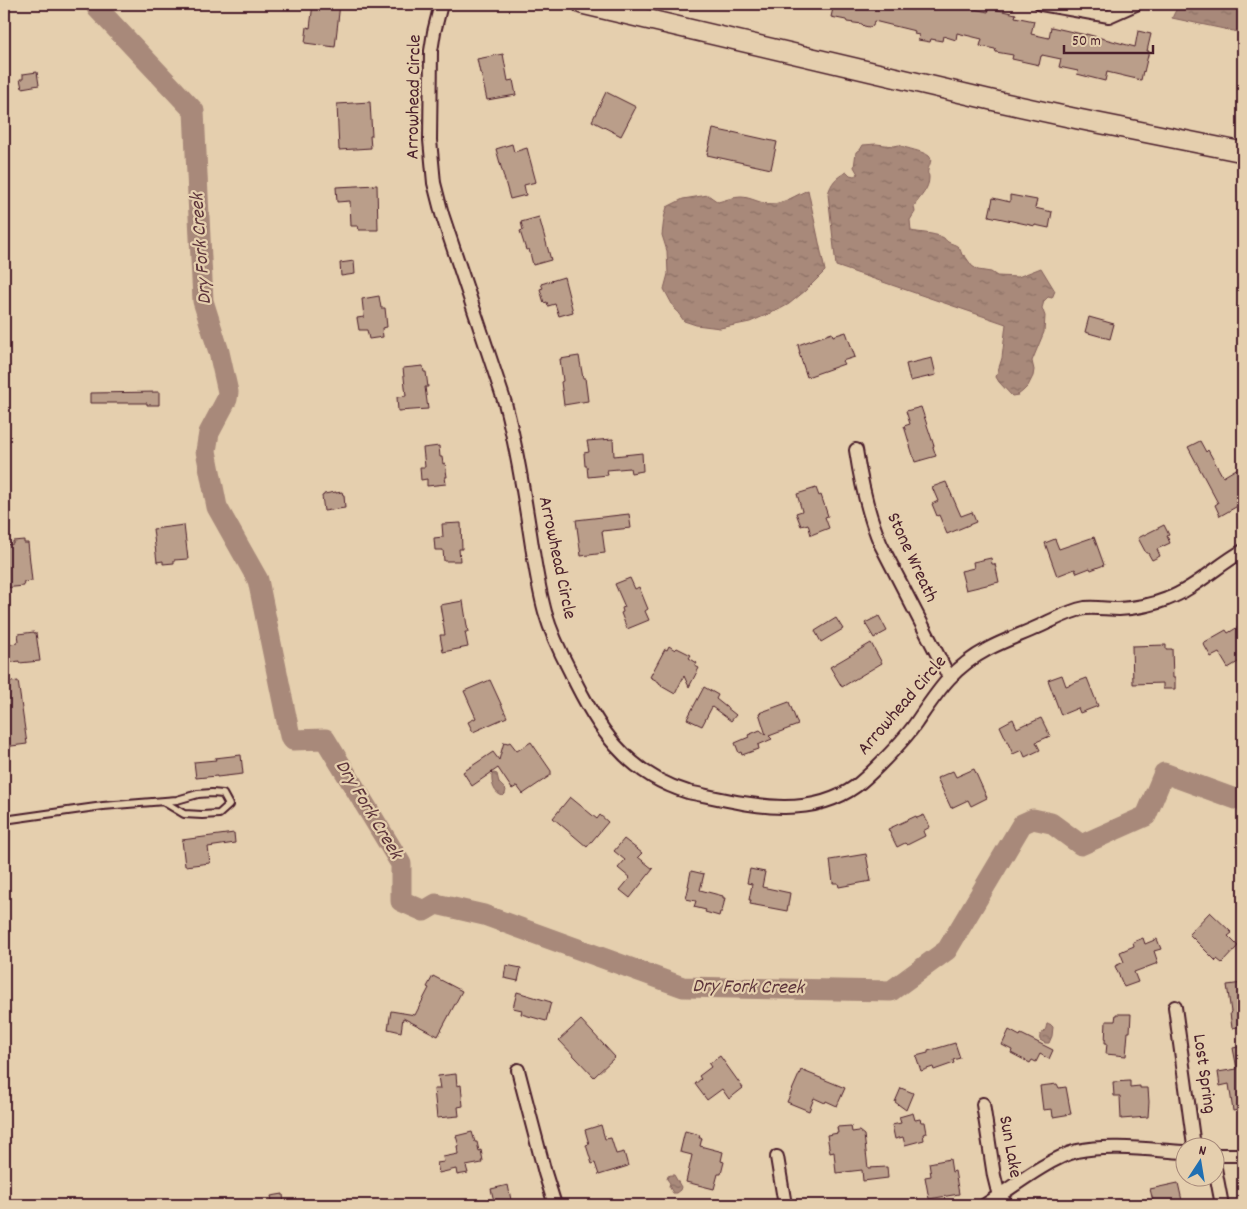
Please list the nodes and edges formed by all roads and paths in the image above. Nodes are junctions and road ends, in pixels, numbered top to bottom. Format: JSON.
{"nodes":[{"id":1,"x":442,"y":4,"type":"edge"},
{"id":2,"x":582,"y":4,"type":"edge"},
{"id":3,"x":1041,"y":4,"type":"edge"},
{"id":4,"x":1136,"y":4,"type":"edge"},
{"id":5,"x":1243,"y":152,"type":"edge"},
{"id":6,"x":856,"y":450,"type":"dead end"},
{"id":7,"x":1243,"y":551,"type":"edge"},
{"id":8,"x":949,"y":677,"type":"junction"},
{"id":9,"x":164,"y":802,"type":"junction"},
{"id":10,"x":4,"y":820,"type":"edge"},
{"id":11,"x":1175,"y":1007,"type":"dead end"},
{"id":12,"x":518,"y":1070,"type":"dead end"},
{"id":13,"x":983,"y":1104,"type":"dead end"},
{"id":14,"x":1193,"y":1136,"type":"edge"},
{"id":15,"x":1174,"y":1151,"type":"edge"},
{"id":16,"x":1224,"y":1155,"type":"edge"},
{"id":17,"x":1243,"y":1156,"type":"edge"},
{"id":18,"x":777,"y":1157,"type":"dead end"},
{"id":19,"x":1218,"y":1186,"type":"edge"},
{"id":20,"x":1003,"y":1201,"type":"edge"},
{"id":21,"x":555,"y":1205,"type":"edge"},
{"id":22,"x":785,"y":1205,"type":"edge"},
{"id":23,"x":985,"y":1205,"type":"edge"},
{"id":24,"x":1222,"y":1205,"type":"edge"}],
"edges":[{"from":1,"to":8,"type":"street","name":"Arrowhead Circle"},
{"from":2,"to":5,"type":"main road"},
{"from":3,"to":4,"type":"street"},
{"from":6,"to":8,"type":"street","name":"Stone Wreath"},
{"from":7,"to":8,"type":"street","name":"Arrowhead Circle"},
{"from":9,"to":9,"type":"lane"},
{"from":9,"to":10,"type":"lane"},
{"from":11,"to":14,"type":"street","name":"Lost Spring"},
{"from":12,"to":21,"type":"street"},
{"from":13,"to":20,"type":"street","name":"Sun Lake"},
{"from":15,"to":20,"type":"street"},
{"from":16,"to":17,"type":"street"},
{"from":18,"to":22,"type":"street"},
{"from":19,"to":24,"type":"street"},
{"from":20,"to":23,"type":"street"}]}
